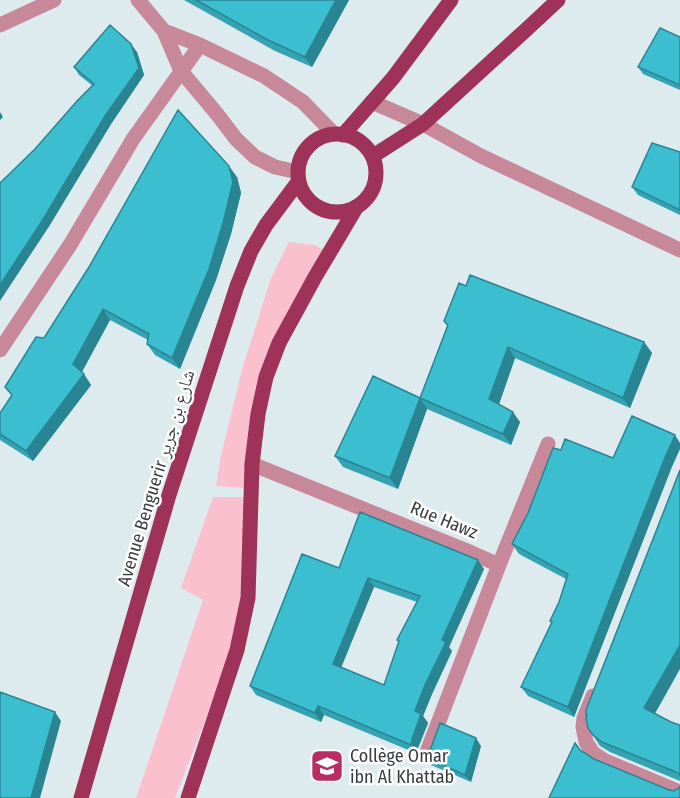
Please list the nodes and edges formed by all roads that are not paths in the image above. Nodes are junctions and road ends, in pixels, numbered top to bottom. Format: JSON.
{"nodes":[{"id":1,"x":54,"y":0,"type":"edge"},
{"id":2,"x":138,"y":0,"type":"edge"},
{"id":3,"x":451,"y":0,"type":"edge"},
{"id":4,"x":558,"y":0,"type":"edge"},
{"id":5,"x":0,"y":25,"type":"edge"},
{"id":6,"x":164,"y":31,"type":"junction"},
{"id":7,"x":200,"y":45,"type":"junction"},
{"id":8,"x":181,"y":71,"type":"junction"},
{"id":9,"x":372,"y":102,"type":"junction"},
{"id":10,"x":423,"y":124,"type":"junction"},
{"id":11,"x":338,"y":134,"type":"junction"},
{"id":12,"x":373,"y":156,"type":"junction"},
{"id":13,"x":298,"y":177,"type":"junction"},
{"id":14,"x":356,"y":208,"type":"junction"},
{"id":15,"x":680,"y":250,"type":"edge"},
{"id":16,"x":0,"y":350,"type":"edge"},
{"id":17,"x":548,"y":444,"type":"dead end"},
{"id":18,"x":252,"y":464,"type":"junction"},
{"id":19,"x":499,"y":565,"type":"junction"},
{"id":20,"x":597,"y":686,"type":"edge"},
{"id":21,"x":427,"y":752,"type":"edge"},
{"id":22,"x":680,"y":792,"type":"edge"},
{"id":23,"x":81,"y":798,"type":"edge"},
{"id":24,"x":188,"y":798,"type":"edge"}],
"edges":[{"from":1,"to":5,"type":"street"},
{"from":2,"to":6,"type":"street"},
{"from":3,"to":9,"type":"main road"},
{"from":4,"to":10,"type":"main road"},
{"from":6,"to":7,"type":"street"},
{"from":6,"to":8,"type":"street"},
{"from":7,"to":8,"type":"street"},
{"from":7,"to":11,"type":"street"},
{"from":8,"to":13,"type":"street"},
{"from":8,"to":16,"type":"street"},
{"from":9,"to":10,"type":"street"},
{"from":9,"to":11,"type":"main road"},
{"from":10,"to":12,"type":"main road"},
{"from":10,"to":15,"type":"street"},
{"from":11,"to":12,"type":"main road"},
{"from":11,"to":13,"type":"main road"},
{"from":12,"to":14,"type":"main road"},
{"from":13,"to":14,"type":"main road"},
{"from":13,"to":23,"type":"main road","name":"Avenue Benguerir شارع بن جرير"},
{"from":14,"to":18,"type":"main road"},
{"from":17,"to":19,"type":"street"},
{"from":18,"to":19,"type":"street","name":"Rue Hawz"},
{"from":18,"to":24,"type":"main road"},
{"from":19,"to":21,"type":"street"},
{"from":20,"to":22,"type":"street"}]}
